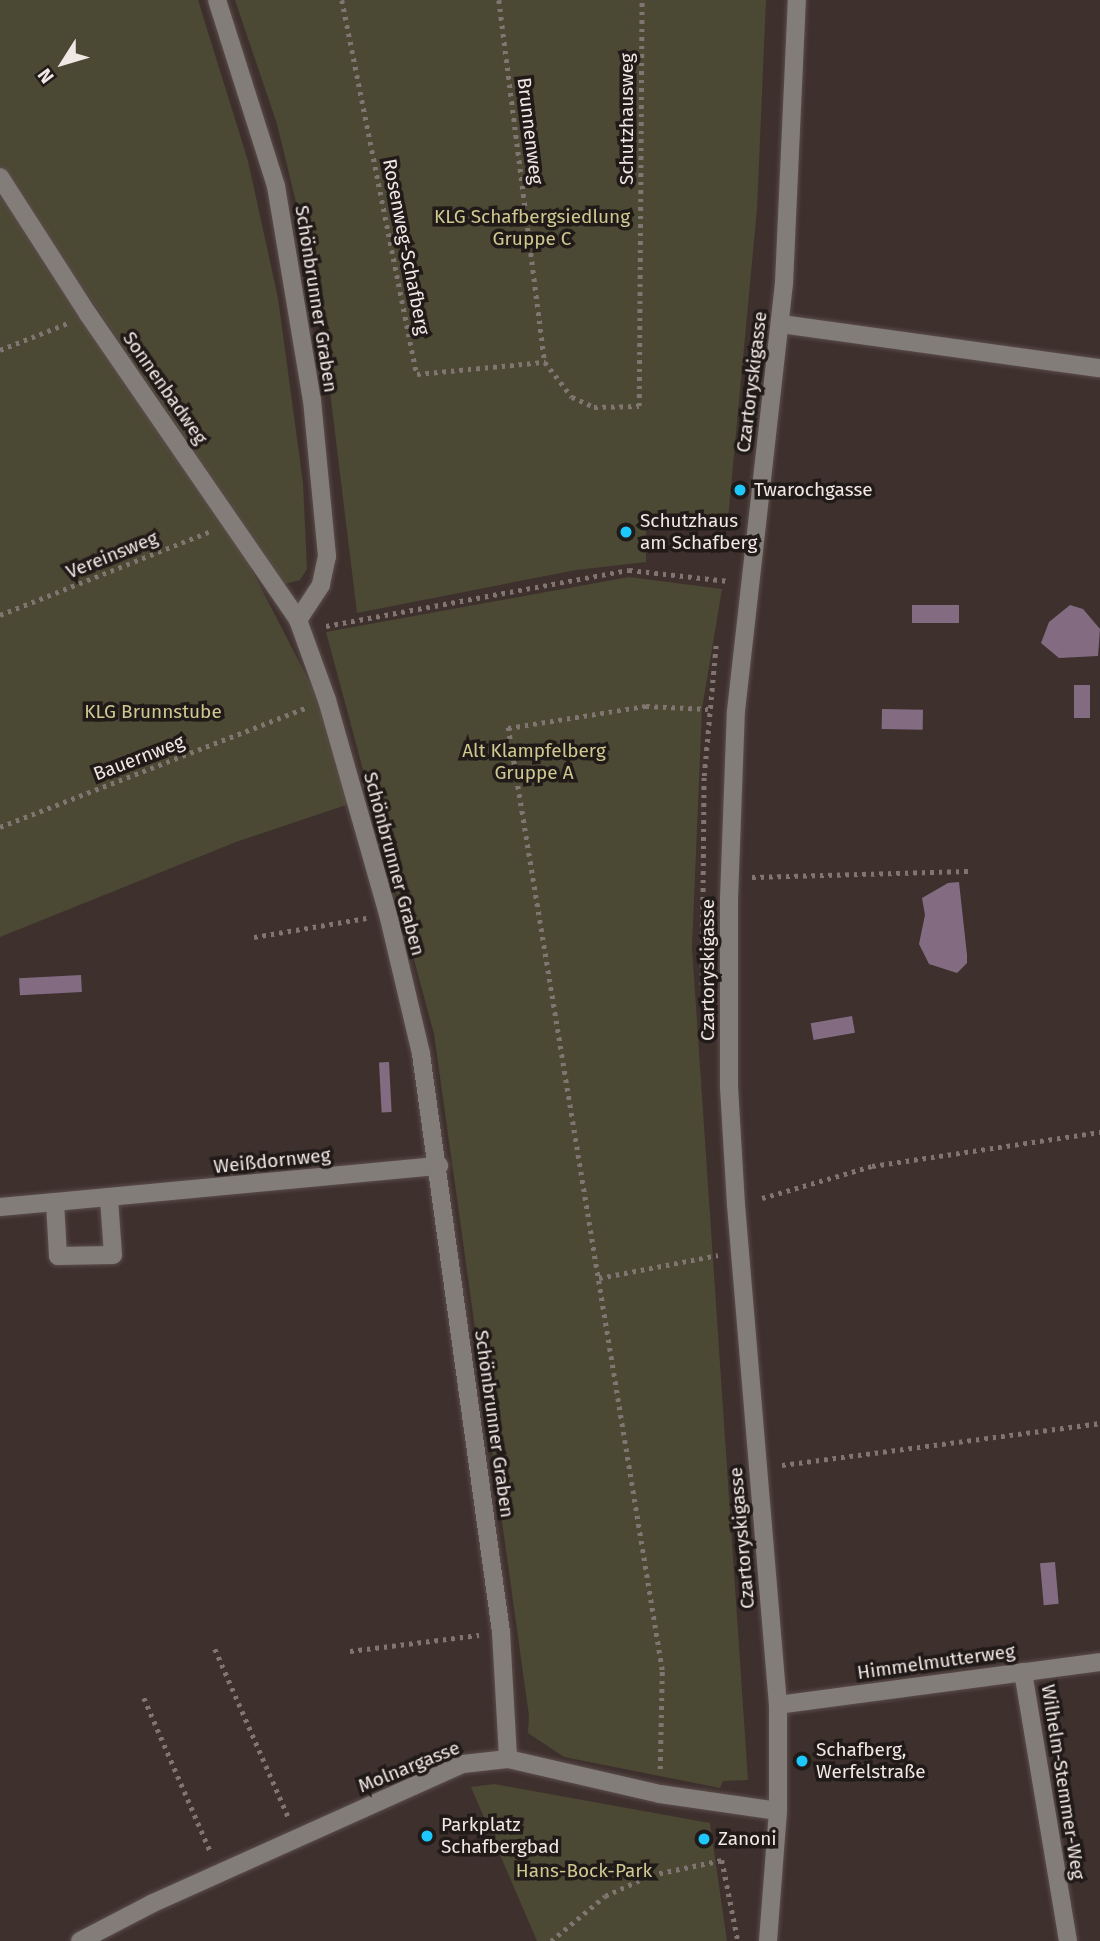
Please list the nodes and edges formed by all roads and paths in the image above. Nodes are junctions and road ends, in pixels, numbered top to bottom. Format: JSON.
{"nodes":[{"id":1,"x":217,"y":0,"type":"edge"},
{"id":2,"x":342,"y":0,"type":"edge"},
{"id":3,"x":499,"y":0,"type":"edge"},
{"id":4,"x":642,"y":0,"type":"edge"},
{"id":5,"x":797,"y":0,"type":"edge"},
{"id":6,"x":0,"y":177,"type":"edge"},
{"id":7,"x":88,"y":314,"type":"junction"},
{"id":8,"x":781,"y":324,"type":"junction"},
{"id":9,"x":0,"y":350,"type":"edge"},
{"id":10,"x":545,"y":362,"type":"junction"},
{"id":11,"x":1100,"y":368,"type":"edge"},
{"id":12,"x":234,"y":522,"type":"junction"},
{"id":13,"x":728,"y":581,"type":"dead end"},
{"id":14,"x":0,"y":615,"type":"edge"},
{"id":15,"x":298,"y":620,"type":"junction"},
{"id":16,"x":327,"y":700,"type":"junction"},
{"id":17,"x":708,"y":709,"type":"dead end"},
{"id":18,"x":0,"y":827,"type":"edge"},
{"id":19,"x":968,"y":871,"type":"dead end"},
{"id":20,"x":747,"y":878,"type":"dead end"},
{"id":21,"x":388,"y":914,"type":"junction"},
{"id":22,"x":254,"y":937,"type":"dead end"},
{"id":23,"x":1100,"y":1132,"type":"edge"},
{"id":24,"x":439,"y":1166,"type":"junction"},
{"id":25,"x":762,"y":1198,"type":"dead end"},
{"id":26,"x":109,"y":1199,"type":"junction"},
{"id":27,"x":55,"y":1202,"type":"junction"},
{"id":28,"x":0,"y":1207,"type":"edge"},
{"id":29,"x":720,"y":1254,"type":"dead end"},
{"id":30,"x":599,"y":1278,"type":"junction"},
{"id":31,"x":1100,"y":1423,"type":"edge"},
{"id":32,"x":782,"y":1465,"type":"dead end"},
{"id":33,"x":501,"y":1632,"type":"junction"},
{"id":34,"x":215,"y":1649,"type":"dead end"},
{"id":35,"x":350,"y":1651,"type":"dead end"},
{"id":36,"x":1100,"y":1662,"type":"edge"},
{"id":37,"x":1023,"y":1672,"type":"junction"},
{"id":38,"x":144,"y":1698,"type":"dead end"},
{"id":39,"x":778,"y":1705,"type":"junction"},
{"id":40,"x":508,"y":1759,"type":"junction"},
{"id":41,"x":660,"y":1794,"type":"junction"},
{"id":42,"x":778,"y":1811,"type":"junction"},
{"id":43,"x":298,"y":1838,"type":"junction"},
{"id":44,"x":220,"y":1872,"type":"junction"},
{"id":45,"x":80,"y":1941,"type":"edge"},
{"id":46,"x":551,"y":1941,"type":"edge"},
{"id":47,"x":738,"y":1941,"type":"edge"},
{"id":48,"x":768,"y":1941,"type":"edge"},
{"id":49,"x":1068,"y":1941,"type":"edge"}],
"edges":[{"from":1,"to":15,"type":"street","name":"Schönbrunner Graben"},
{"from":2,"to":10,"type":"path","name":"Rosenweg-Schafberg"},
{"from":3,"to":10,"type":"path","name":"Brunnenweg"},
{"from":4,"to":10,"type":"path","name":"Schutzhausweg"},
{"from":5,"to":8,"type":"street","name":"Czartoryskigasse"},
{"from":6,"to":7,"type":"street","name":"Sonnenbadweg"},
{"from":7,"to":9,"type":"path"},
{"from":7,"to":12,"type":"street","name":"Sonnenbadweg"},
{"from":8,"to":11,"type":"street"},
{"from":8,"to":39,"type":"street","name":"Czartoryskigasse"},
{"from":12,"to":14,"type":"path","name":"Vereinsweg"},
{"from":12,"to":15,"type":"street","name":"Sonnenbadweg"},
{"from":13,"to":15,"type":"path"},
{"from":15,"to":16,"type":"street","name":"Schönbrunner Graben"},
{"from":16,"to":18,"type":"path","name":"Bauernweg"},
{"from":16,"to":21,"type":"street","name":"Schönbrunner Graben"},
{"from":17,"to":30,"type":"path"},
{"from":19,"to":20,"type":"path"},
{"from":21,"to":22,"type":"path"},
{"from":21,"to":24,"type":"street","name":"Schönbrunner Graben"},
{"from":23,"to":25,"type":"path"},
{"from":24,"to":26,"type":"street","name":"Weißdornweg"},
{"from":24,"to":33,"type":"street","name":"Schönbrunner Graben"},
{"from":26,"to":27,"type":"street","name":"Weißdornweg"},
{"from":26,"to":27,"type":"street"},
{"from":27,"to":28,"type":"street","name":"Weißdornweg"},
{"from":29,"to":30,"type":"path"},
{"from":30,"to":41,"type":"path"},
{"from":31,"to":32,"type":"path"},
{"from":33,"to":35,"type":"path"},
{"from":33,"to":40,"type":"street","name":"Schönbrunner Graben"},
{"from":34,"to":43,"type":"path"},
{"from":36,"to":37,"type":"street","name":"Himmelmutterweg"},
{"from":37,"to":39,"type":"street","name":"Himmelmutterweg"},
{"from":37,"to":49,"type":"street","name":"Wilhelm-Stemmer-Weg"},
{"from":38,"to":44,"type":"path"},
{"from":39,"to":42,"type":"street","name":"Czartoryskigasse"},
{"from":40,"to":41,"type":"street","name":"Molnargasse"},
{"from":40,"to":43,"type":"street","name":"Molnargasse"},
{"from":41,"to":42,"type":"street","name":"Molnargasse"},
{"from":42,"to":48,"type":"street","name":"Czartoryskigasse"},
{"from":43,"to":44,"type":"street","name":"Molnargasse"},
{"from":44,"to":45,"type":"street","name":"Molnargasse"},
{"from":46,"to":47,"type":"path"}]}
